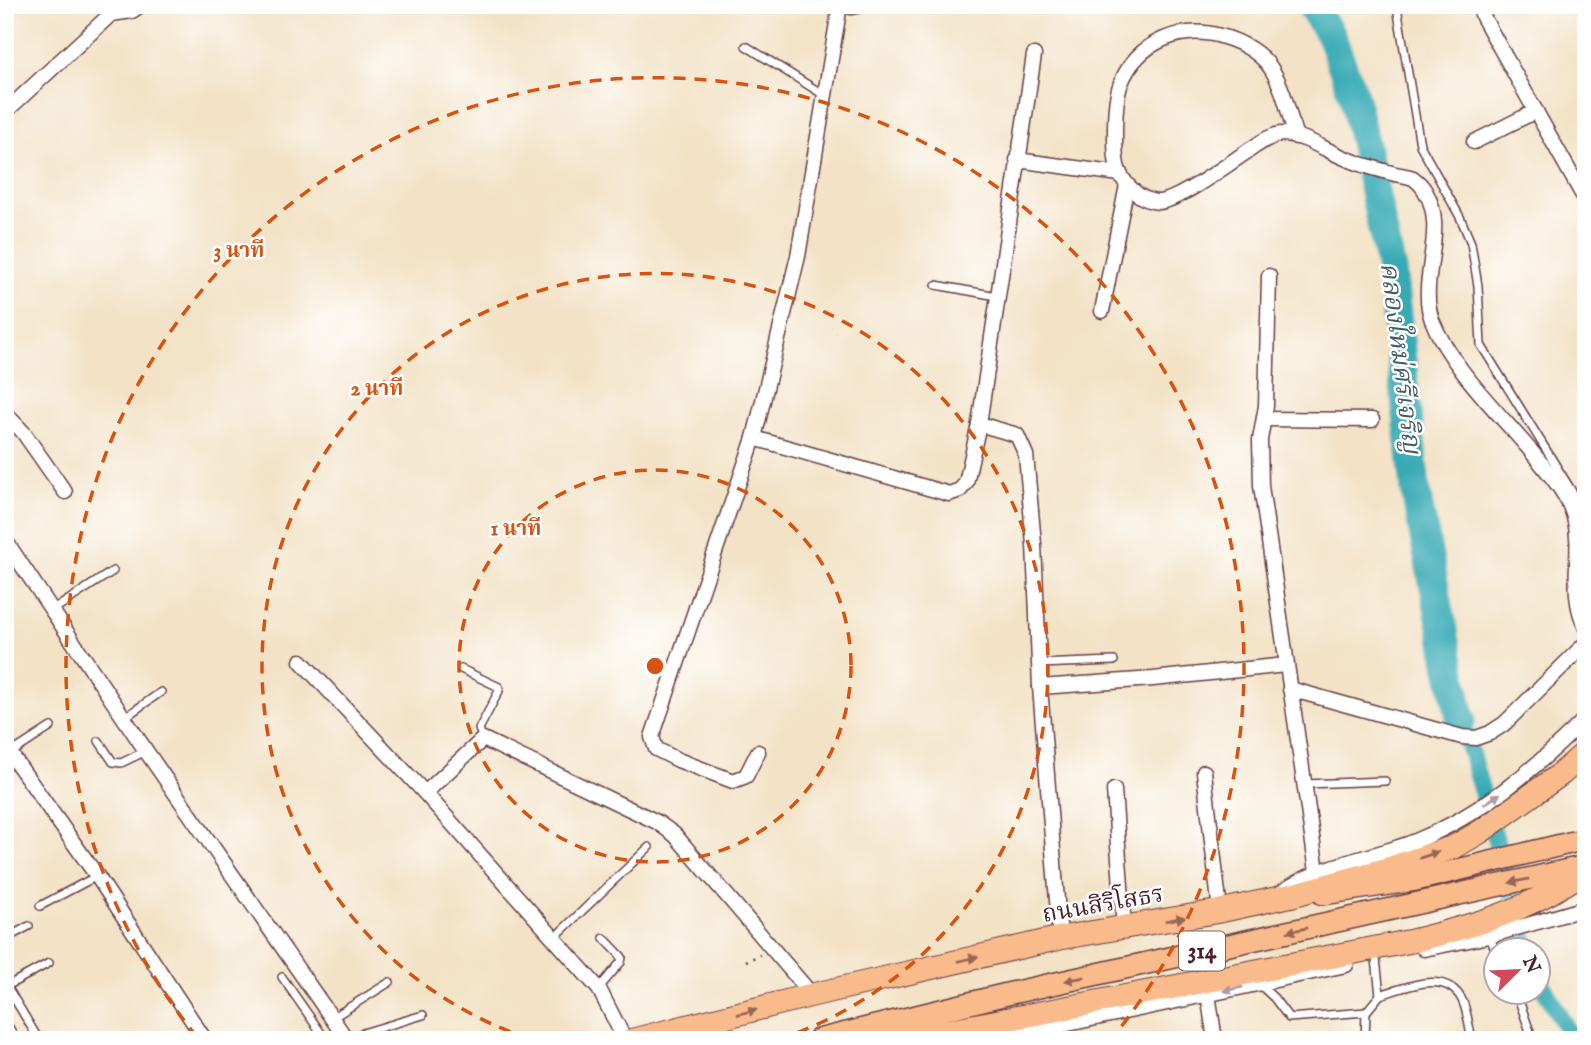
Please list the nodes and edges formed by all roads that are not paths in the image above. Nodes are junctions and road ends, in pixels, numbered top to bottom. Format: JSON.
{"nodes":[{"id":1,"x":141,"y":5,"type":"edge"},
{"id":2,"x":840,"y":5,"type":"edge"},
{"id":3,"x":845,"y":5,"type":"edge"},
{"id":4,"x":861,"y":5,"type":"edge"},
{"id":5,"x":1479,"y":5,"type":"edge"},
{"id":6,"x":113,"y":9,"type":"edge"},
{"id":7,"x":1398,"y":13,"type":"dead end"},
{"id":8,"x":746,"y":46,"type":"dead end"},
{"id":9,"x":1034,"y":55,"type":"dead end"},
{"id":10,"x":824,"y":95,"type":"junction"},
{"id":11,"x":1536,"y":111,"type":"junction"},
{"id":12,"x":5,"y":112,"type":"edge"},
{"id":13,"x":1296,"y":137,"type":"junction"},
{"id":14,"x":1474,"y":142,"type":"dead end"},
{"id":15,"x":1017,"y":160,"type":"junction"},
{"id":16,"x":1123,"y":180,"type":"junction"},
{"id":17,"x":1586,"y":201,"type":"edge"},
{"id":18,"x":1269,"y":276,"type":"dead end"},
{"id":19,"x":936,"y":285,"type":"dead end"},
{"id":20,"x":997,"y":296,"type":"junction"},
{"id":21,"x":1102,"y":311,"type":"dead end"},
{"id":22,"x":5,"y":413,"type":"edge"},
{"id":23,"x":1264,"y":419,"type":"junction"},
{"id":24,"x":1372,"y":420,"type":"dead end"},
{"id":25,"x":979,"y":424,"type":"junction"},
{"id":26,"x":754,"y":438,"type":"junction"},
{"id":27,"x":65,"y":492,"type":"dead end"},
{"id":28,"x":1586,"y":514,"type":"edge"},
{"id":29,"x":5,"y":540,"type":"edge"},
{"id":30,"x":113,"y":571,"type":"dead end"},
{"id":31,"x":53,"y":610,"type":"junction"},
{"id":32,"x":1586,"y":628,"type":"edge"},
{"id":33,"x":1586,"y":643,"type":"edge"},
{"id":34,"x":301,"y":661,"type":"dead end"},
{"id":35,"x":1114,"y":661,"type":"dead end"},
{"id":36,"x":1039,"y":664,"type":"junction"},
{"id":37,"x":1286,"y":665,"type":"junction"},
{"id":38,"x":461,"y":669,"type":"dead end"},
{"id":39,"x":1040,"y":687,"type":"junction"},
{"id":40,"x":1290,"y":690,"type":"junction"},
{"id":41,"x":160,"y":692,"type":"dead end"},
{"id":42,"x":124,"y":718,"type":"junction"},
{"id":43,"x":1586,"y":718,"type":"edge"},
{"id":44,"x":51,"y":727,"type":"dead end"},
{"id":45,"x":483,"y":739,"type":"junction"},
{"id":46,"x":99,"y":741,"type":"dead end"},
{"id":47,"x":8,"y":750,"type":"edge"},
{"id":48,"x":146,"y":751,"type":"junction"},
{"id":49,"x":758,"y":752,"type":"dead end"},
{"id":50,"x":1586,"y":752,"type":"edge"},
{"id":51,"x":1204,"y":772,"type":"dead end"},
{"id":52,"x":1385,"y":780,"type":"dead end"},
{"id":53,"x":1304,"y":784,"type":"junction"},
{"id":54,"x":1114,"y":790,"type":"dead end"},
{"id":55,"x":425,"y":793,"type":"junction"},
{"id":56,"x":1586,"y":839,"type":"edge"},
{"id":57,"x":649,"y":847,"type":"dead end"},
{"id":58,"x":1586,"y":868,"type":"edge"},
{"id":59,"x":1317,"y":871,"type":"junction"},
{"id":60,"x":97,"y":876,"type":"junction"},
{"id":61,"x":1293,"y":895,"type":"junction"},
{"id":62,"x":1268,"y":901,"type":"junction"},
{"id":63,"x":40,"y":906,"type":"dead end"},
{"id":64,"x":1586,"y":908,"type":"edge"},
{"id":65,"x":1220,"y":911,"type":"junction"},
{"id":66,"x":29,"y":926,"type":"dead end"},
{"id":67,"x":1124,"y":928,"type":"junction"},
{"id":68,"x":1489,"y":936,"type":"edge"},
{"id":69,"x":1482,"y":937,"type":"edge"},
{"id":70,"x":554,"y":938,"type":"junction"},
{"id":71,"x":604,"y":938,"type":"dead end"},
{"id":72,"x":5,"y":939,"type":"edge"},
{"id":73,"x":1060,"y":939,"type":"junction"},
{"id":74,"x":1376,"y":959,"type":"junction"},
{"id":75,"x":49,"y":963,"type":"dead end"},
{"id":76,"x":282,"y":977,"type":"dead end"},
{"id":77,"x":390,"y":982,"type":"dead end"},
{"id":78,"x":6,"y":984,"type":"edge"},
{"id":79,"x":1258,"y":984,"type":"junction"},
{"id":80,"x":599,"y":989,"type":"junction"},
{"id":81,"x":1208,"y":994,"type":"junction"},
{"id":82,"x":813,"y":995,"type":"junction"},
{"id":83,"x":1380,"y":995,"type":"junction"},
{"id":84,"x":1521,"y":1006,"type":"edge"},
{"id":85,"x":1366,"y":1012,"type":"junction"},
{"id":86,"x":423,"y":1015,"type":"dead end"},
{"id":87,"x":332,"y":1018,"type":"junction"},
{"id":88,"x":5,"y":1020,"type":"edge"},
{"id":89,"x":347,"y":1039,"type":"edge"},
{"id":90,"x":16,"y":1040,"type":"edge"},
{"id":91,"x":39,"y":1040,"type":"edge"},
{"id":92,"x":205,"y":1040,"type":"edge"},
{"id":93,"x":326,"y":1040,"type":"edge"},
{"id":94,"x":625,"y":1040,"type":"edge"},
{"id":95,"x":633,"y":1040,"type":"edge"},
{"id":96,"x":818,"y":1040,"type":"edge"},
{"id":97,"x":900,"y":1040,"type":"edge"},
{"id":98,"x":992,"y":1040,"type":"edge"},
{"id":99,"x":1215,"y":1040,"type":"edge"},
{"id":100,"x":1365,"y":1040,"type":"edge"},
{"id":101,"x":1472,"y":1040,"type":"edge"},
{"id":102,"x":1533,"y":1040,"type":"edge"}],
"edges":[{"from":1,"to":6,"type":"street"},
{"from":2,"to":10,"type":"street"},
{"from":3,"to":4,"type":"street"},
{"from":5,"to":11,"type":"street"},
{"from":6,"to":12,"type":"street"},
{"from":7,"to":28,"type":"lane"},
{"from":8,"to":10,"type":"lane"},
{"from":9,"to":15,"type":"street"},
{"from":10,"to":26,"type":"street"},
{"from":11,"to":14,"type":"street"},
{"from":11,"to":17,"type":"street"},
{"from":13,"to":16,"type":"street"},
{"from":13,"to":16,"type":"street"},
{"from":13,"to":32,"type":"street"},
{"from":15,"to":16,"type":"street"},
{"from":15,"to":20,"type":"street"},
{"from":16,"to":21,"type":"street"},
{"from":18,"to":23,"type":"street"},
{"from":19,"to":20,"type":"lane"},
{"from":20,"to":25,"type":"street"},
{"from":22,"to":27,"type":"street"},
{"from":23,"to":24,"type":"street"},
{"from":23,"to":37,"type":"street"},
{"from":25,"to":26,"type":"street"},
{"from":25,"to":36,"type":"street"},
{"from":26,"to":49,"type":"street"},
{"from":29,"to":31,"type":"street"},
{"from":30,"to":31,"type":"lane"},
{"from":31,"to":42,"type":"street"},
{"from":33,"to":40,"type":"street"},
{"from":34,"to":55,"type":"street"},
{"from":35,"to":36,"type":"lane"},
{"from":36,"to":39,"type":"street"},
{"from":37,"to":39,"type":"street"},
{"from":37,"to":40,"type":"street"},
{"from":38,"to":45,"type":"lane"},
{"from":39,"to":73,"type":"street"},
{"from":40,"to":53,"type":"street"},
{"from":41,"to":42,"type":"lane"},
{"from":42,"to":48,"type":"street"},
{"from":59,"to":43,"type":"street","one_way":true},
{"from":44,"to":47,"type":"lane"},
{"from":45,"to":55,"type":"street"},
{"from":45,"to":82,"type":"street"},
{"from":46,"to":48,"type":"lane"},
{"from":47,"to":60,"type":"street"},
{"from":48,"to":87,"type":"street"},
{"from":61,"to":50,"type":"highway","one_way":true},
{"from":51,"to":65,"type":"street"},
{"from":52,"to":53,"type":"lane"},
{"from":53,"to":59,"type":"street"},
{"from":54,"to":67,"type":"street"},
{"from":55,"to":70,"type":"street"},
{"from":56,"to":61,"type":"main road","name":"ถนนสิริโสธร"},
{"from":57,"to":70,"type":"lane"},
{"from":58,"to":96,"type":"main road","number":"314","one_way":true},
{"from":58,"to":97,"type":"highway"},
{"from":59,"to":62,"type":"street"},
{"from":60,"to":63,"type":"lane"},
{"from":60,"to":92,"type":"street"},
{"from":61,"to":62,"type":"highway","name":"ถนนสิริโสธร"},
{"from":62,"to":65,"type":"highway","name":"ถนนสิริโสธร"},
{"from":64,"to":68,"type":"street"},
{"from":67,"to":65,"type":"highway","name":"ถนนสิริโสธร","one_way":true},
{"from":66,"to":72,"type":"lane"},
{"from":67,"to":73,"type":"highway","name":"ถนนสิริโสธร"},
{"from":69,"to":74,"type":"street"},
{"from":70,"to":80,"type":"street"},
{"from":71,"to":80,"type":"lane"},
{"from":82,"to":73,"type":"highway","name":"ถนนสิริโสธร","one_way":true},
{"from":74,"to":79,"type":"street"},
{"from":74,"to":83,"type":"lane"},
{"from":75,"to":78,"type":"lane"},
{"from":76,"to":93,"type":"lane"},
{"from":77,"to":87,"type":"lane"},
{"from":78,"to":91,"type":"lane"},
{"from":79,"to":81,"type":"street","one_way":true},
{"from":79,"to":85,"type":"lane"},
{"from":80,"to":94,"type":"street"},
{"from":81,"to":98,"type":"street"},
{"from":81,"to":99,"type":"street"},
{"from":95,"to":82,"type":"highway","name":"ถนนสิริโสธร","one_way":true},
{"from":83,"to":85,"type":"lane"},
{"from":83,"to":101,"type":"lane"},
{"from":84,"to":102,"type":"lane"},
{"from":85,"to":100,"type":"lane"},
{"from":86,"to":89,"type":"lane"},
{"from":87,"to":89,"type":"street"},
{"from":88,"to":90,"type":"lane"}]}
